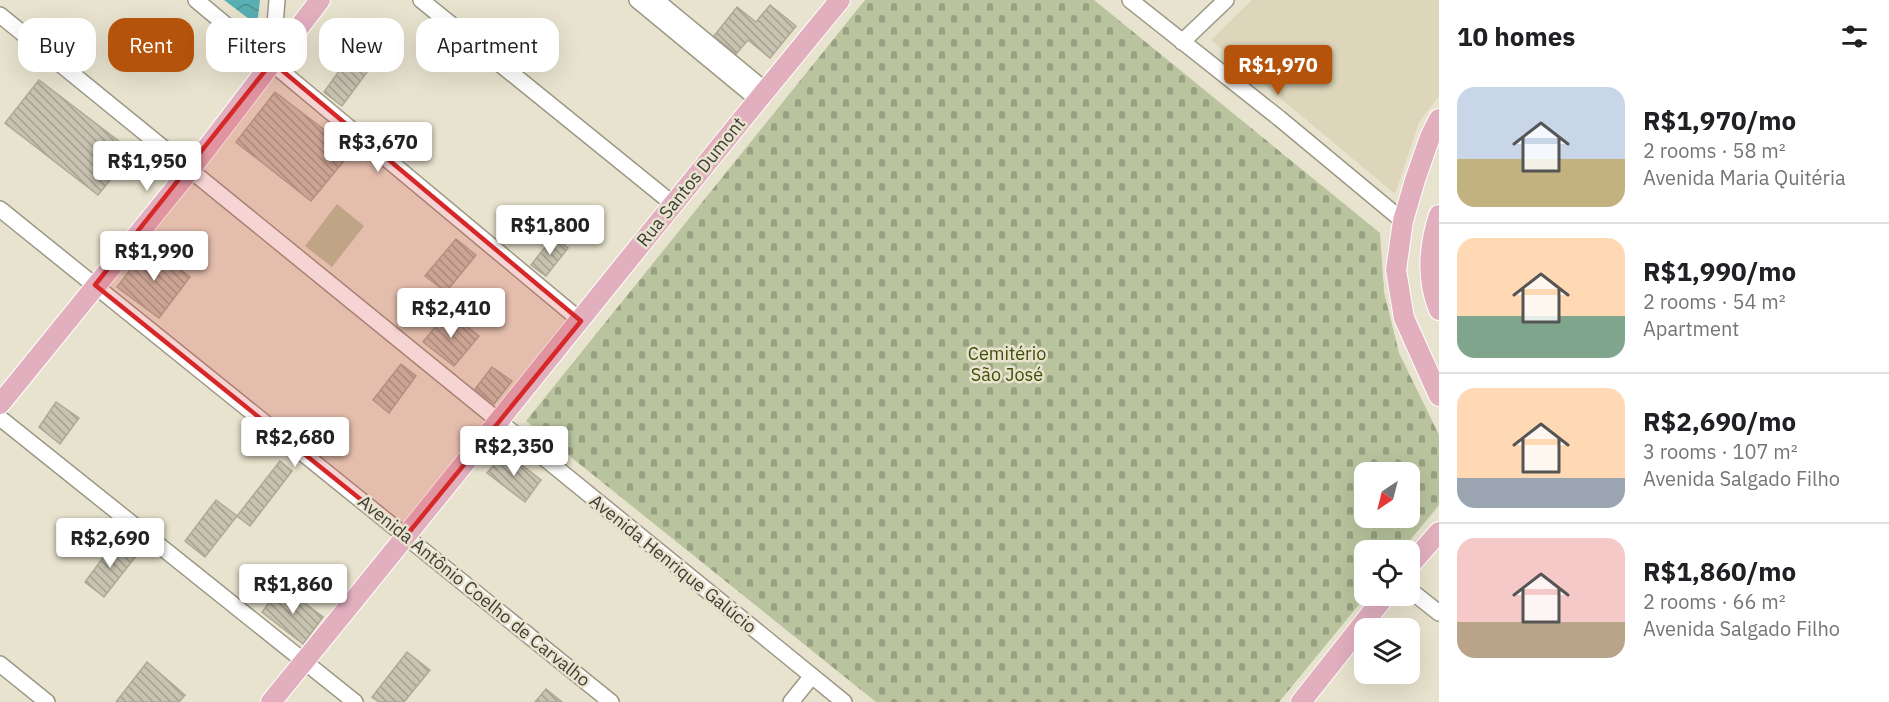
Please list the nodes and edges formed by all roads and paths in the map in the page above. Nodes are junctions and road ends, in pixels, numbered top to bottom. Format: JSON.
{"nodes":[{"id":1,"x":195,"y":0,"type":"edge"},
{"id":2,"x":277,"y":0,"type":"edge"},
{"id":3,"x":320,"y":0,"type":"edge"},
{"id":4,"x":422,"y":0,"type":"edge"},
{"id":5,"x":637,"y":0,"type":"edge"},
{"id":6,"x":656,"y":0,"type":"edge"},
{"id":7,"x":840,"y":0,"type":"edge"},
{"id":8,"x":1130,"y":0,"type":"edge"},
{"id":9,"x":1226,"y":0,"type":"edge"},
{"id":10,"x":214,"y":7,"type":"edge"},
{"id":11,"x":0,"y":15,"type":"edge"},
{"id":12,"x":226,"y":18,"type":"edge"},
{"id":13,"x":276,"y":18,"type":"edge"},
{"id":14,"x":306,"y":18,"type":"edge"},
{"id":15,"x":1182,"y":42,"type":"junction"},
{"id":16,"x":264,"y":72,"type":"edge"},
{"id":17,"x":284,"y":72,"type":"edge"},
{"id":18,"x":761,"y":95,"type":"junction"},
{"id":19,"x":1439,"y":119,"type":"edge"},
{"id":20,"x":190,"y":170,"type":"junction"},
{"id":21,"x":673,"y":204,"type":"junction"},
{"id":22,"x":0,"y":209,"type":"edge"},
{"id":23,"x":1439,"y":215,"type":"edge"},
{"id":24,"x":1403,"y":221,"type":"junction"},
{"id":25,"x":1431,"y":239,"type":"junction"},
{"id":26,"x":95,"y":285,"type":"junction"},
{"id":27,"x":1439,"y":309,"type":"edge"},
{"id":28,"x":581,"y":321,"type":"junction"},
{"id":29,"x":1439,"y":396,"type":"edge"},
{"id":30,"x":0,"y":404,"type":"edge"},
{"id":31,"x":0,"y":418,"type":"edge"},
{"id":32,"x":498,"y":423,"type":"junction"},
{"id":33,"x":1439,"y":532,"type":"edge"},
{"id":34,"x":406,"y":536,"type":"junction"},
{"id":35,"x":1420,"y":554,"type":"edge"},
{"id":36,"x":1420,"y":598,"type":"edge"},
{"id":37,"x":1378,"y":606,"type":"edge"},
{"id":38,"x":1439,"y":613,"type":"edge"},
{"id":39,"x":305,"y":661,"type":"junction"},
{"id":40,"x":0,"y":664,"type":"edge"},
{"id":41,"x":812,"y":676,"type":"junction"},
{"id":42,"x":1310,"y":699,"type":"edge"},
{"id":43,"x":47,"y":702,"type":"edge"},
{"id":44,"x":271,"y":702,"type":"edge"},
{"id":45,"x":355,"y":702,"type":"edge"},
{"id":46,"x":611,"y":702,"type":"edge"},
{"id":47,"x":791,"y":702,"type":"edge"},
{"id":48,"x":844,"y":702,"type":"edge"}],
"edges":[{"from":1,"to":10,"type":"street"},
{"from":2,"to":13,"type":"street"},
{"from":3,"to":14,"type":"main road"},
{"from":4,"to":21,"type":"street"},
{"from":5,"to":18,"type":"street"},
{"from":6,"to":18,"type":"street"},
{"from":7,"to":18,"type":"main road","name":"Rua Santos Dumont"},
{"from":8,"to":15,"type":"street"},
{"from":9,"to":15,"type":"street"},
{"from":10,"to":12,"type":"street"},
{"from":11,"to":20,"type":"street","name":"Avenida Henrique Galúcio"},
{"from":15,"to":24,"type":"street"},
{"from":16,"to":20,"type":"main road"},
{"from":17,"to":28,"type":"street"},
{"from":18,"to":21,"type":"main road","name":"Rua Santos Dumont"},
{"from":19,"to":24,"type":"main road"},
{"from":20,"to":26,"type":"main road"},
{"from":20,"to":32,"type":"street","name":"Avenida Henrique Galúcio"},
{"from":21,"to":28,"type":"main road","name":"Rua Santos Dumont"},
{"from":22,"to":26,"type":"street","name":"Avenida Antônio Coelho de Carvalho"},
{"from":23,"to":25,"type":"main road"},
{"from":24,"to":25,"type":"main road"},
{"from":24,"to":29,"type":"main road"},
{"from":25,"to":27,"type":"main road"},
{"from":26,"to":30,"type":"main road"},
{"from":26,"to":34,"type":"street","name":"Avenida Antônio Coelho de Carvalho"},
{"from":28,"to":32,"type":"main road","name":"Rua Santos Dumont"},
{"from":31,"to":39,"type":"street"},
{"from":32,"to":34,"type":"main road","name":"Rua Santos Dumont"},
{"from":32,"to":41,"type":"street","name":"Avenida Henrique Galúcio"},
{"from":33,"to":35,"type":"main road"},
{"from":34,"to":39,"type":"main road","name":"Rua Santos Dumont"},
{"from":34,"to":46,"type":"street","name":"Avenida Antônio Coelho de Carvalho"},
{"from":36,"to":38,"type":"street"},
{"from":37,"to":42,"type":"main road"},
{"from":39,"to":44,"type":"main road","name":"Rua Santos Dumont"},
{"from":39,"to":45,"type":"street"},
{"from":40,"to":43,"type":"street"},
{"from":41,"to":47,"type":"street"},
{"from":41,"to":48,"type":"street","name":"Avenida Henrique Galúcio"}]}
